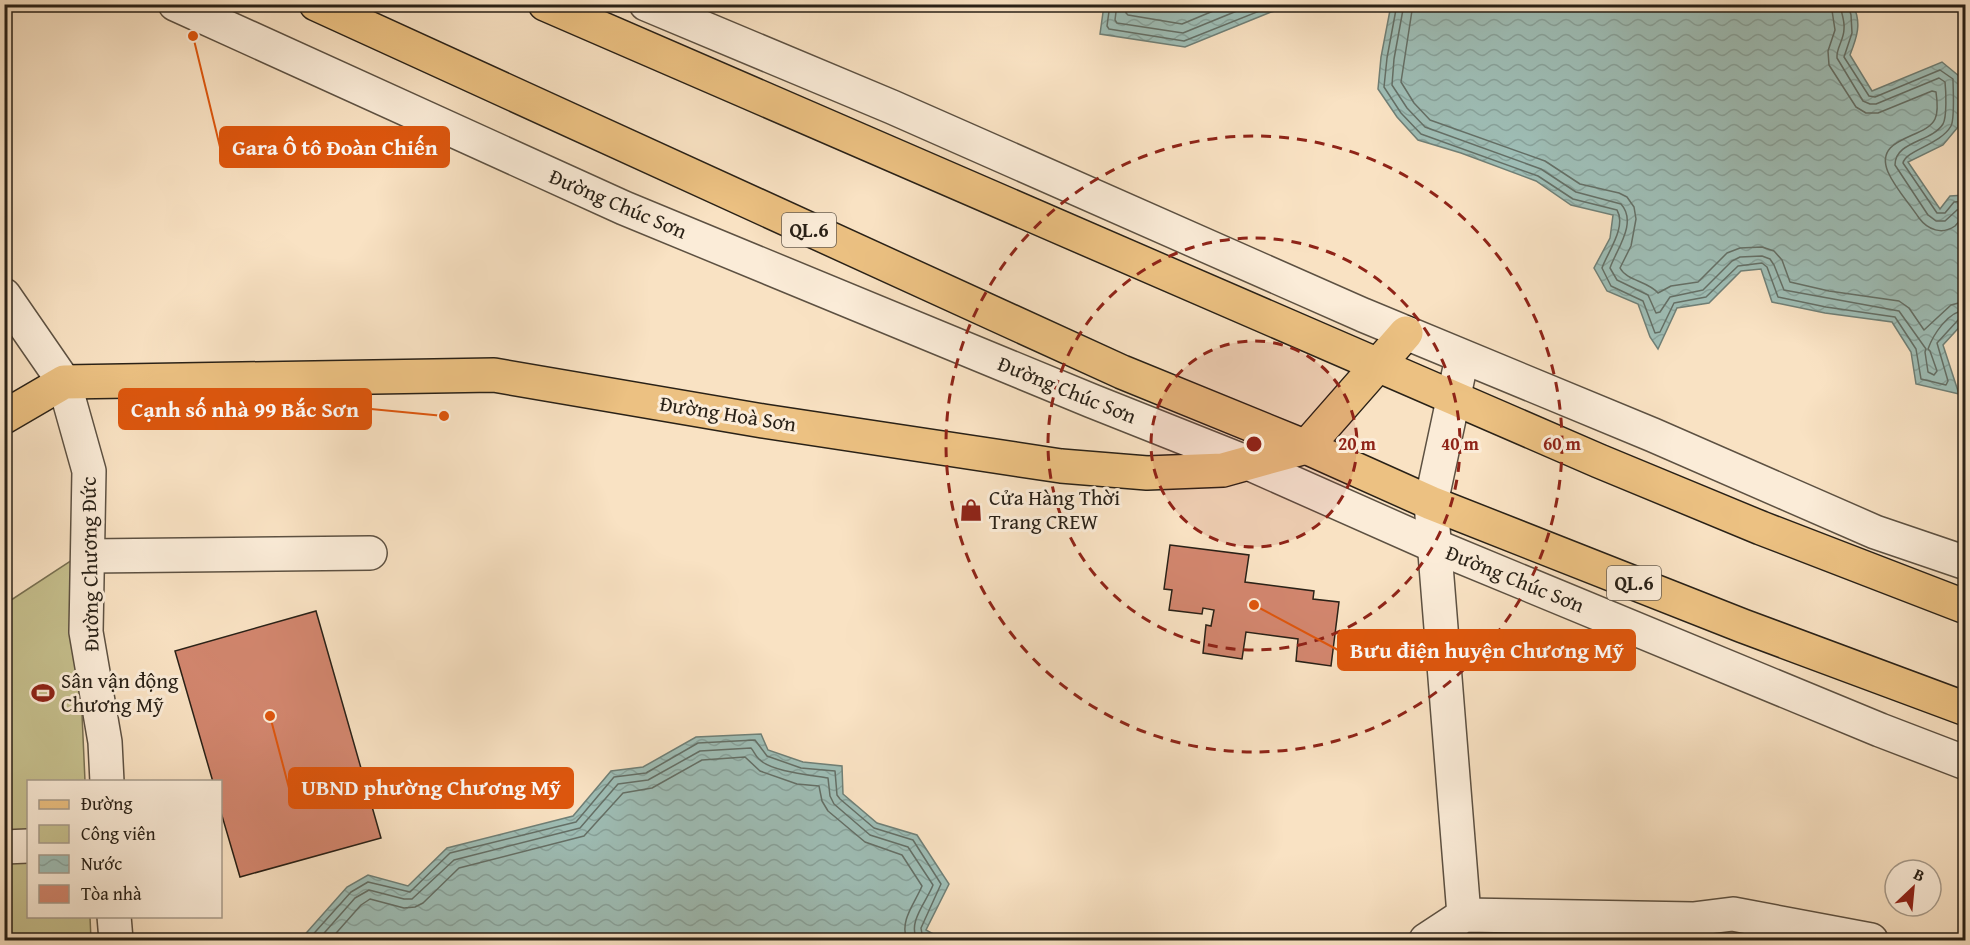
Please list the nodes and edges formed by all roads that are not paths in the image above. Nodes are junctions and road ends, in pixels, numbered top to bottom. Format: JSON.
{"nodes":[{"id":1,"x":175,"y":4,"type":"edge"},
{"id":2,"x":316,"y":4,"type":"edge"},
{"id":3,"x":545,"y":4,"type":"edge"},
{"id":4,"x":646,"y":4,"type":"edge"},
{"id":5,"x":4,"y":296,"type":"edge"},
{"id":6,"x":1406,"y":333,"type":"junction"},
{"id":7,"x":1463,"y":357,"type":"junction"},
{"id":8,"x":1378,"y":365,"type":"junction"},
{"id":9,"x":64,"y":382,"type":"junction"},
{"id":10,"x":1454,"y":398,"type":"junction"},
{"id":11,"x":4,"y":417,"type":"edge"},
{"id":12,"x":1306,"y":447,"type":"junction"},
{"id":13,"x":1248,"y":463,"type":"junction"},
{"id":14,"x":1431,"y":503,"type":"junction"},
{"id":15,"x":1435,"y":546,"type":"junction"},
{"id":16,"x":370,"y":553,"type":"dead end"},
{"id":17,"x":88,"y":556,"type":"junction"},
{"id":18,"x":1965,"y":562,"type":"edge"},
{"id":19,"x":1965,"y":607,"type":"edge"},
{"id":20,"x":1965,"y":709,"type":"edge"},
{"id":21,"x":1965,"y":763,"type":"edge"},
{"id":22,"x":107,"y":780,"type":"edge"},
{"id":23,"x":27,"y":846,"type":"edge"},
{"id":24,"x":4,"y":847,"type":"edge"},
{"id":25,"x":1464,"y":915,"type":"junction"},
{"id":26,"x":114,"y":918,"type":"edge"},
{"id":27,"x":1694,"y":930,"type":"edge"},
{"id":28,"x":116,"y":940,"type":"edge"},
{"id":29,"x":1426,"y":940,"type":"edge"},
{"id":30,"x":1871,"y":940,"type":"edge"}],
"edges":[{"from":1,"to":13,"type":"street","name":"Đường Chúc Sơn"},
{"from":2,"to":12,"type":"main road","name":"Đường Chúc Sơn","number":"QL.6"},
{"from":3,"to":8,"type":"main road"},
{"from":4,"to":6,"type":"street"},
{"from":5,"to":9,"type":"street","name":"Đường Chương Đức"},
{"from":6,"to":7,"type":"street"},
{"from":6,"to":8,"type":"main road"},
{"from":7,"to":10,"type":"street"},
{"from":7,"to":18,"type":"street"},
{"from":8,"to":10,"type":"main road"},
{"from":8,"to":12,"type":"main road"},
{"from":9,"to":11,"type":"main road","name":"Đường Hoà Sơn"},
{"from":9,"to":13,"type":"main road","name":"Đường Hoà Sơn"},
{"from":9,"to":17,"type":"street","name":"Đường Chương Đức"},
{"from":10,"to":14,"type":"street"},
{"from":10,"to":19,"type":"main road"},
{"from":12,"to":13,"type":"main road","name":"Đường Hoà Sơn"},
{"from":12,"to":14,"type":"main road","name":"Đường Chúc Sơn","number":"QL.6"},
{"from":13,"to":15,"type":"street","name":"Đường Chúc Sơn"},
{"from":14,"to":15,"type":"street"},
{"from":14,"to":20,"type":"main road","name":"Đường Chúc Sơn","number":"QL.6"},
{"from":15,"to":21,"type":"street","name":"Đường Chúc Sơn"},
{"from":15,"to":25,"type":"street"},
{"from":16,"to":17,"type":"street"},
{"from":17,"to":22,"type":"street","name":"Đường Chương Đức"},
{"from":23,"to":24,"type":"street"},
{"from":25,"to":27,"type":"street"},
{"from":25,"to":29,"type":"street"},
{"from":26,"to":28,"type":"street"},
{"from":27,"to":30,"type":"street"}]}
